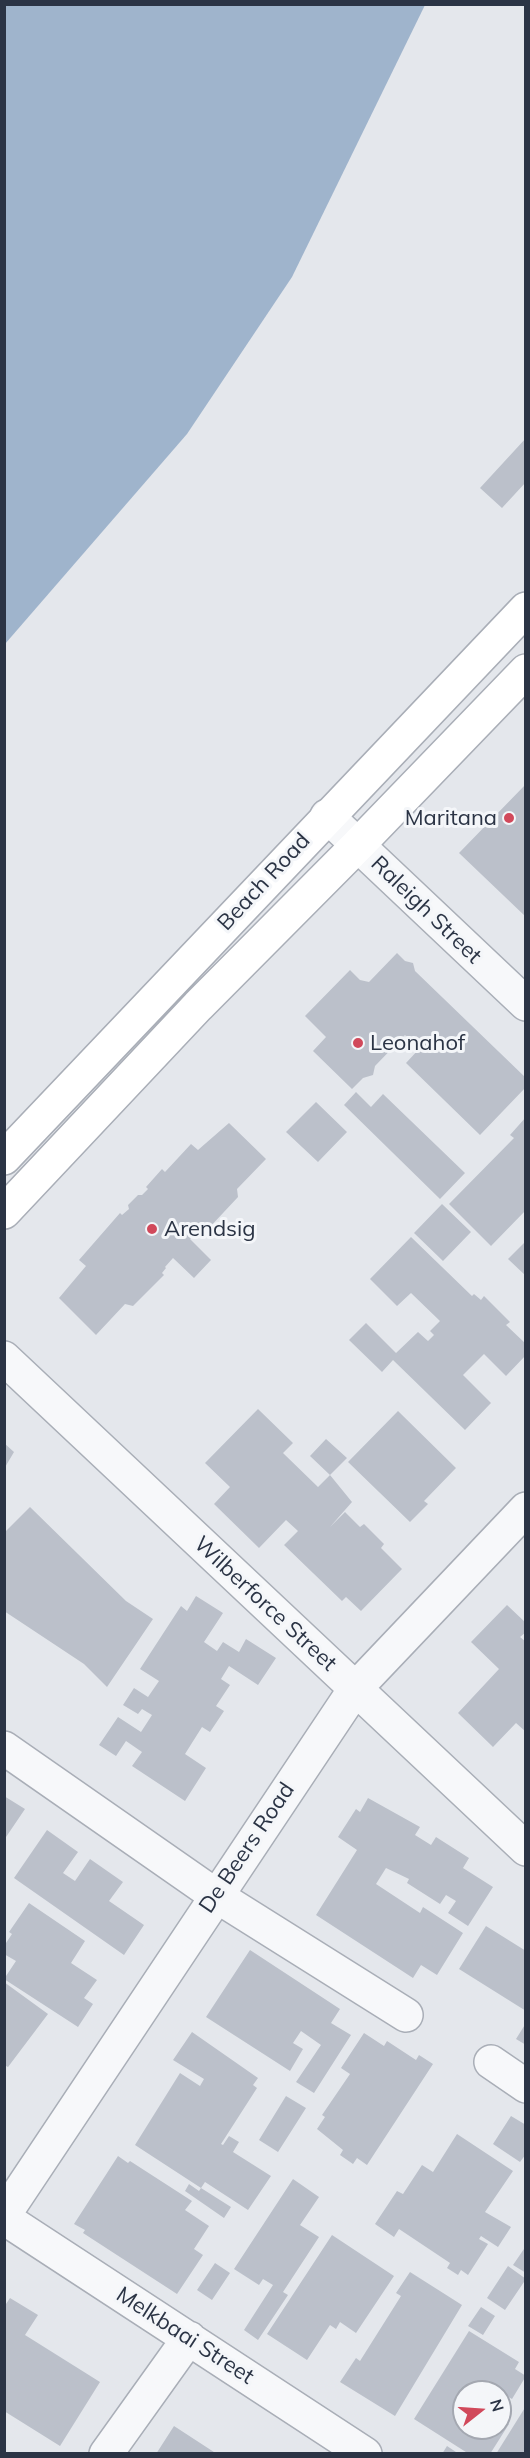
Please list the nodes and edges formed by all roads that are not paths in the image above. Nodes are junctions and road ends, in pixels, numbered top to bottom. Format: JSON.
{"nodes":[{"id":1,"x":525,"y":609,"type":"edge"},
{"id":2,"x":525,"y":671,"type":"edge"},
{"id":3,"x":327,"y":816,"type":"junction"},
{"id":4,"x":358,"y":845,"type":"junction"},
{"id":5,"x":525,"y":1004,"type":"edge"},
{"id":6,"x":4,"y":1158,"type":"edge"},
{"id":7,"x":4,"y":1212,"type":"edge"},
{"id":8,"x":4,"y":1358,"type":"edge"},
{"id":9,"x":525,"y":1509,"type":"edge"},
{"id":10,"x":355,"y":1689,"type":"junction"},
{"id":11,"x":4,"y":1748,"type":"edge"},
{"id":12,"x":523,"y":1842,"type":"edge"},
{"id":13,"x":215,"y":1895,"type":"junction"},
{"id":14,"x":406,"y":2015,"type":"dead end"},
{"id":15,"x":491,"y":2062,"type":"dead end"},
{"id":16,"x":525,"y":2086,"type":"edge"},
{"id":17,"x":4,"y":2216,"type":"edge"},
{"id":18,"x":189,"y":2338,"type":"junction"},
{"id":19,"x":106,"y":2454,"type":"edge"},
{"id":20,"x":365,"y":2454,"type":"edge"}],
"edges":[{"from":1,"to":3,"type":"main road","name":"Beach Road"},
{"from":2,"to":4,"type":"main road","name":"Beach Road"},
{"from":3,"to":4,"type":"street","name":"Raleigh Street"},
{"from":3,"to":6,"type":"main road","name":"Beach Road"},
{"from":4,"to":5,"type":"street","name":"Raleigh Street"},
{"from":4,"to":7,"type":"main road","name":"Beach Road"},
{"from":8,"to":10,"type":"street","name":"Wilberforce Street"},
{"from":9,"to":10,"type":"street","name":"De Beers Road"},
{"from":10,"to":12,"type":"street","name":"Wilberforce Street"},
{"from":10,"to":13,"type":"street","name":"De Beers Road"},
{"from":11,"to":13,"type":"street"},
{"from":13,"to":14,"type":"street"},
{"from":13,"to":17,"type":"street","name":"De Beers Road"},
{"from":15,"to":16,"type":"street"},
{"from":17,"to":18,"type":"street","name":"Melkbaai Street"},
{"from":18,"to":19,"type":"street"},
{"from":18,"to":20,"type":"street","name":"Melkbaai Street"}]}
